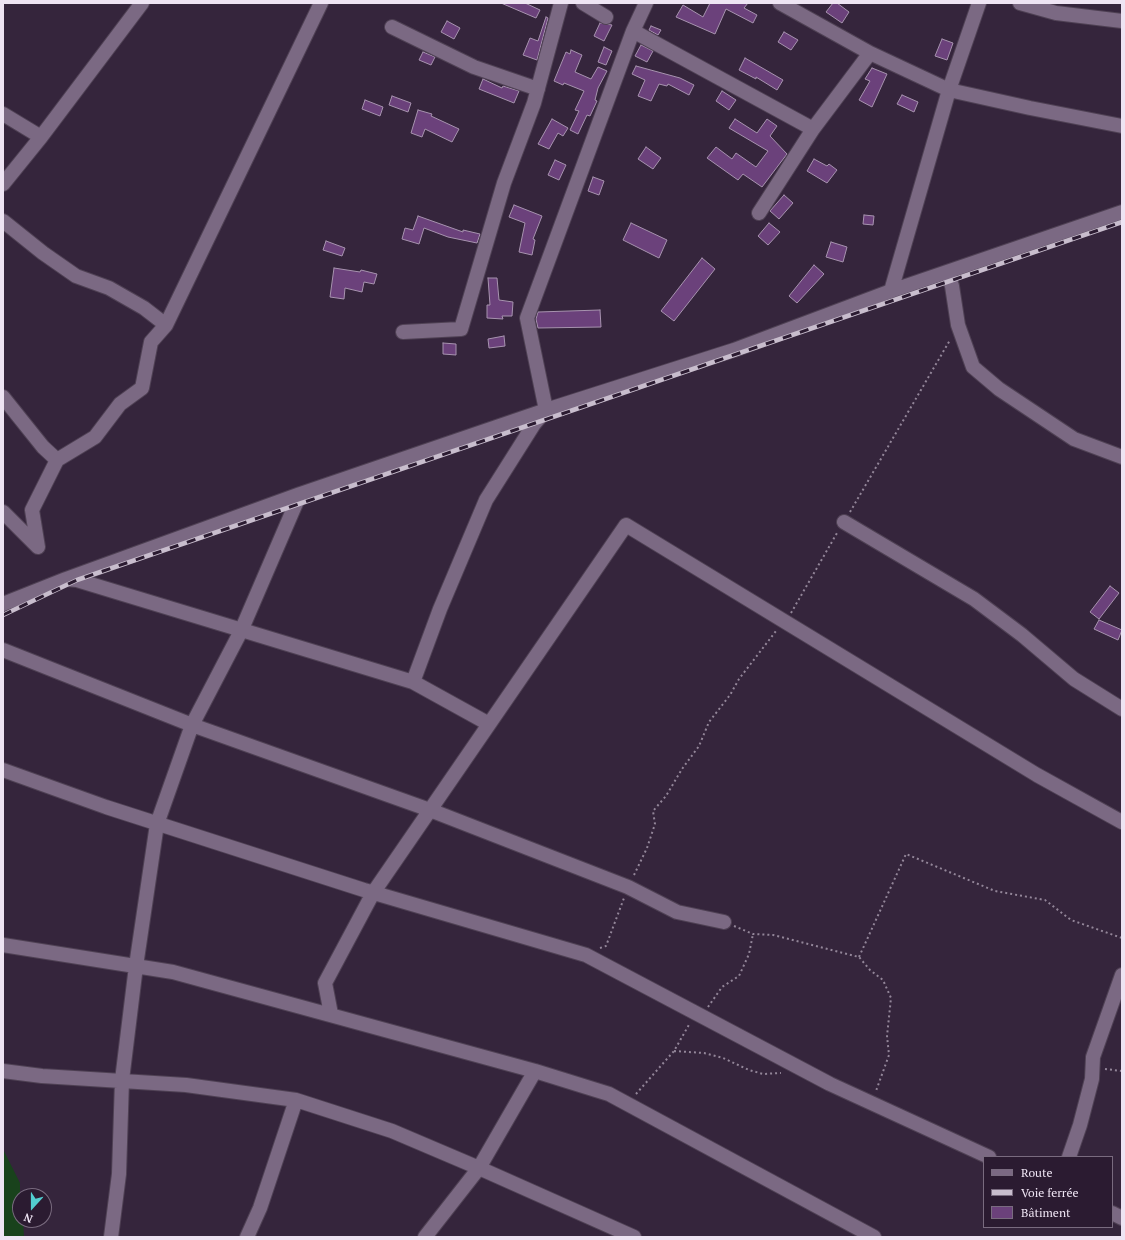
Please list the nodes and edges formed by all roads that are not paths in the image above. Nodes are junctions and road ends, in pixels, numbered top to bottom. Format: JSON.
{"nodes":[{"id":1,"x":142,"y":3,"type":"edge"},
{"id":2,"x":321,"y":3,"type":"edge"},
{"id":3,"x":561,"y":3,"type":"edge"},
{"id":4,"x":582,"y":3,"type":"edge"},
{"id":5,"x":646,"y":3,"type":"edge"},
{"id":6,"x":780,"y":3,"type":"edge"},
{"id":7,"x":980,"y":3,"type":"edge"},
{"id":8,"x":1020,"y":3,"type":"edge"},
{"id":9,"x":606,"y":17,"type":"dead end"},
{"id":10,"x":1122,"y":20,"type":"edge"},
{"id":11,"x":392,"y":27,"type":"dead end"},
{"id":12,"x":633,"y":31,"type":"junction"},
{"id":13,"x":870,"y":53,"type":"junction"},
{"id":14,"x":538,"y":89,"type":"junction"},
{"id":15,"x":949,"y":90,"type":"junction"},
{"id":16,"x":3,"y":114,"type":"edge"},
{"id":17,"x":1122,"y":126,"type":"edge"},
{"id":18,"x":813,"y":129,"type":"junction"},
{"id":19,"x":41,"y":137,"type":"junction"},
{"id":20,"x":3,"y":184,"type":"edge"},
{"id":21,"x":1122,"y":212,"type":"edge"},
{"id":22,"x":759,"y":213,"type":"dead end"},
{"id":23,"x":3,"y":221,"type":"edge"},
{"id":24,"x":947,"y":272,"type":"junction"},
{"id":25,"x":891,"y":291,"type":"junction"},
{"id":26,"x":166,"y":324,"type":"junction"},
{"id":27,"x":403,"y":332,"type":"dead end"},
{"id":28,"x":3,"y":397,"type":"edge"},
{"id":29,"x":546,"y":410,"type":"junction"},
{"id":30,"x":1122,"y":457,"type":"edge"},
{"id":31,"x":57,"y":460,"type":"junction"},
{"id":32,"x":300,"y":494,"type":"junction"},
{"id":33,"x":3,"y":512,"type":"edge"},
{"id":34,"x":844,"y":522,"type":"road end"},
{"id":35,"x":66,"y":579,"type":"junction"},
{"id":36,"x":3,"y":604,"type":"edge"},
{"id":37,"x":241,"y":631,"type":"junction"},
{"id":38,"x":3,"y":650,"type":"edge"},
{"id":39,"x":413,"y":682,"type":"junction"},
{"id":40,"x":1122,"y":709,"type":"edge"},
{"id":41,"x":192,"y":724,"type":"junction"},
{"id":42,"x":489,"y":724,"type":"junction"},
{"id":43,"x":3,"y":770,"type":"edge"},
{"id":44,"x":430,"y":810,"type":"junction"},
{"id":45,"x":1122,"y":822,"type":"edge"},
{"id":46,"x":157,"y":824,"type":"junction"},
{"id":47,"x":373,"y":893,"type":"junction"},
{"id":48,"x":724,"y":922,"type":"road end"},
{"id":49,"x":3,"y":945,"type":"edge"},
{"id":50,"x":136,"y":966,"type":"junction"},
{"id":51,"x":1122,"y":974,"type":"edge"},
{"id":52,"x":330,"y":1014,"type":"junction"},
{"id":53,"x":535,"y":1071,"type":"junction"},
{"id":54,"x":3,"y":1072,"type":"edge"},
{"id":55,"x":122,"y":1080,"type":"junction"},
{"id":56,"x":296,"y":1100,"type":"junction"},
{"id":57,"x":987,"y":1156,"type":"edge"},
{"id":58,"x":1069,"y":1156,"type":"edge"},
{"id":59,"x":479,"y":1168,"type":"junction"},
{"id":60,"x":111,"y":1237,"type":"edge"},
{"id":61,"x":247,"y":1237,"type":"edge"},
{"id":62,"x":425,"y":1237,"type":"edge"},
{"id":63,"x":634,"y":1237,"type":"edge"},
{"id":64,"x":874,"y":1237,"type":"edge"}],
"edges":[{"from":1,"to":19,"type":"street"},
{"from":2,"to":26,"type":"street"},
{"from":3,"to":14,"type":"street"},
{"from":4,"to":9,"type":"street"},
{"from":5,"to":12,"type":"street"},
{"from":6,"to":13,"type":"street"},
{"from":7,"to":15,"type":"street"},
{"from":8,"to":10,"type":"street"},
{"from":11,"to":14,"type":"street"},
{"from":12,"to":18,"type":"street"},
{"from":12,"to":29,"type":"street"},
{"from":13,"to":15,"type":"street"},
{"from":13,"to":18,"type":"street"},
{"from":14,"to":27,"type":"street"},
{"from":15,"to":17,"type":"street"},
{"from":15,"to":25,"type":"street"},
{"from":16,"to":19,"type":"street"},
{"from":18,"to":22,"type":"street"},
{"from":19,"to":20,"type":"street"},
{"from":21,"to":24,"type":"street"},
{"from":23,"to":26,"type":"street"},
{"from":24,"to":25,"type":"street"},
{"from":24,"to":30,"type":"street"},
{"from":25,"to":29,"type":"street"},
{"from":26,"to":31,"type":"street"},
{"from":28,"to":31,"type":"street"},
{"from":29,"to":32,"type":"street"},
{"from":29,"to":39,"type":"street"},
{"from":31,"to":33,"type":"street"},
{"from":32,"to":35,"type":"street"},
{"from":32,"to":37,"type":"street"},
{"from":34,"to":40,"type":"street"},
{"from":35,"to":36,"type":"street"},
{"from":35,"to":37,"type":"street"},
{"from":37,"to":39,"type":"street"},
{"from":37,"to":41,"type":"street"},
{"from":38,"to":41,"type":"street"},
{"from":39,"to":42,"type":"street"},
{"from":41,"to":44,"type":"street"},
{"from":41,"to":46,"type":"street"},
{"from":42,"to":44,"type":"street"},
{"from":42,"to":45,"type":"street"},
{"from":43,"to":46,"type":"street"},
{"from":44,"to":47,"type":"street"},
{"from":44,"to":48,"type":"street"},
{"from":46,"to":47,"type":"street"},
{"from":46,"to":50,"type":"street"},
{"from":47,"to":52,"type":"street"},
{"from":47,"to":57,"type":"street"},
{"from":49,"to":50,"type":"street"},
{"from":50,"to":52,"type":"street"},
{"from":50,"to":55,"type":"street"},
{"from":51,"to":58,"type":"street"},
{"from":52,"to":53,"type":"street"},
{"from":53,"to":59,"type":"street"},
{"from":53,"to":64,"type":"street"},
{"from":54,"to":55,"type":"street"},
{"from":55,"to":56,"type":"street"},
{"from":55,"to":60,"type":"street"},
{"from":56,"to":59,"type":"street"},
{"from":56,"to":61,"type":"street"},
{"from":59,"to":62,"type":"street"},
{"from":59,"to":63,"type":"street"}]}
